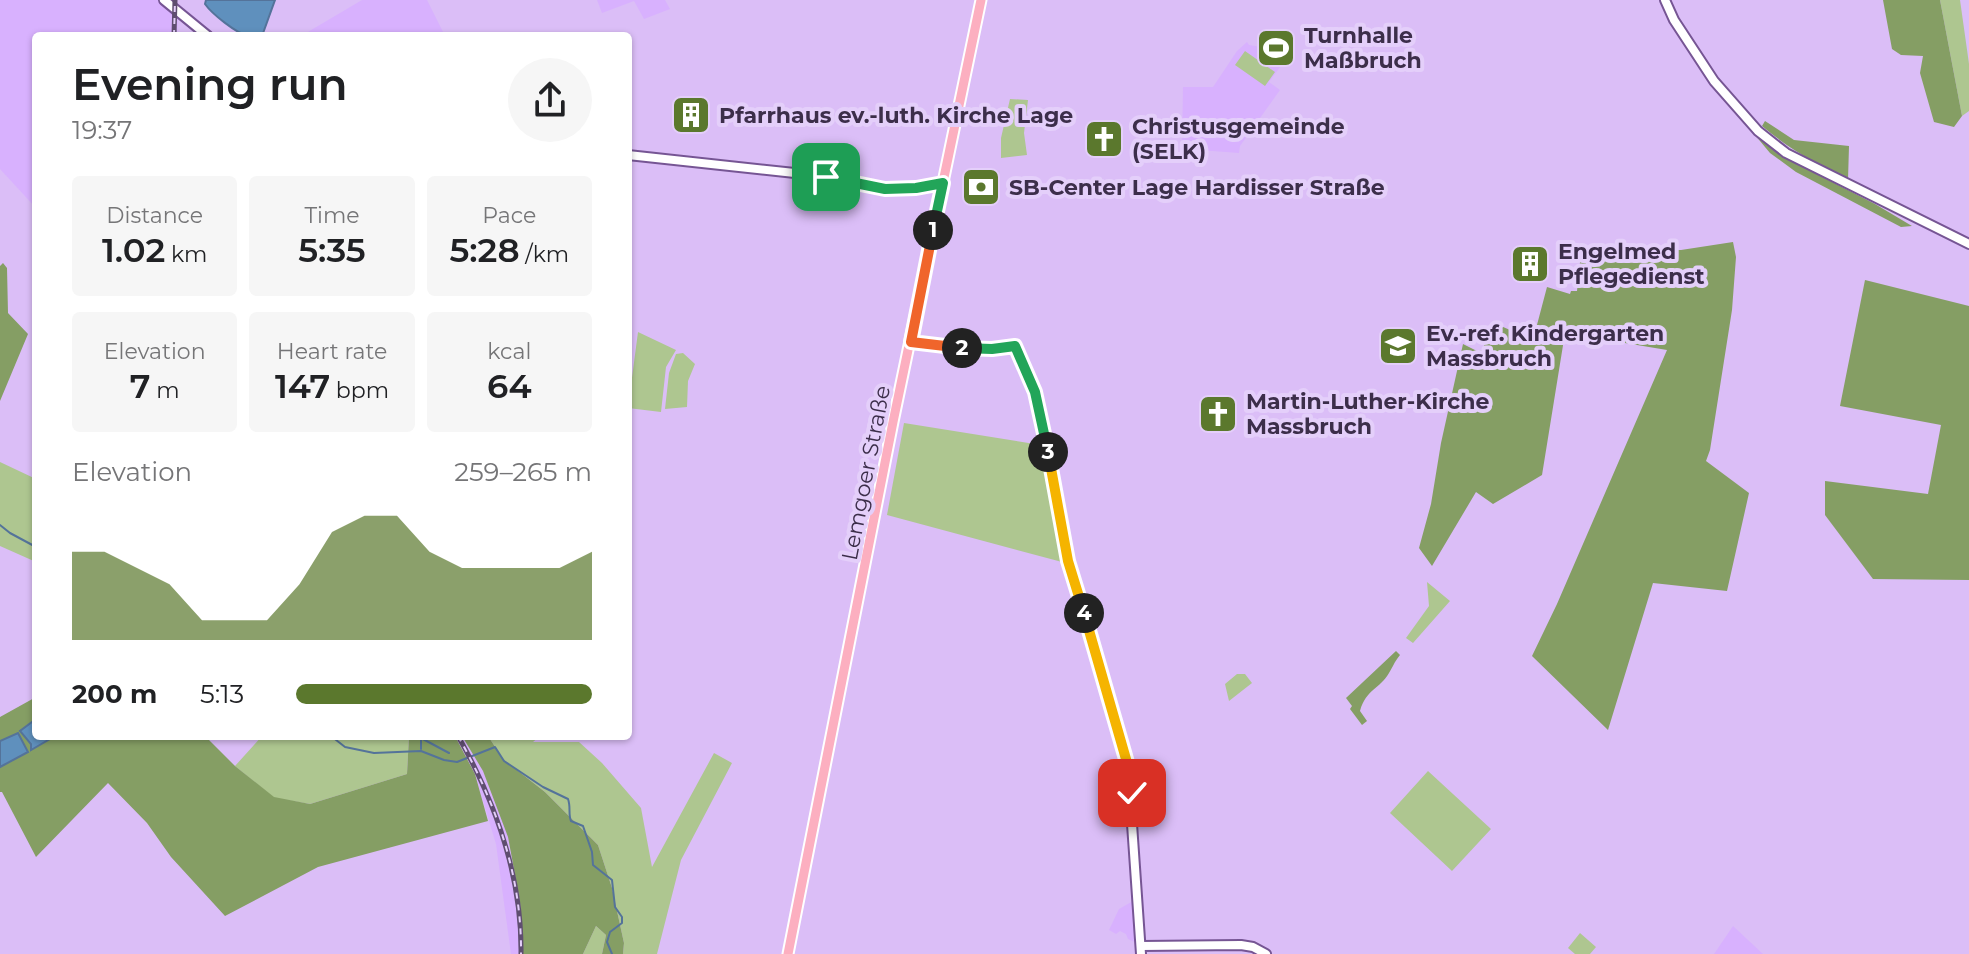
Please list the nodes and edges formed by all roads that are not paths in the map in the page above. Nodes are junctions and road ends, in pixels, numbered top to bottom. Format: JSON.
{"nodes":[{"id":1,"x":164,"y":0,"type":"edge"},
{"id":2,"x":981,"y":0,"type":"edge"},
{"id":3,"x":1665,"y":0,"type":"edge"},
{"id":4,"x":203,"y":32,"type":"edge"},
{"id":5,"x":632,"y":155,"type":"edge"},
{"id":6,"x":943,"y":183,"type":"junction"},
{"id":7,"x":1969,"y":244,"type":"edge"},
{"id":8,"x":911,"y":342,"type":"junction"},
{"id":9,"x":1141,"y":950,"type":"edge"},
{"id":10,"x":788,"y":954,"type":"edge"},
{"id":11,"x":1266,"y":954,"type":"edge"}],
"edges":[{"from":1,"to":4,"type":"street"},
{"from":2,"to":6,"type":"main road","name":"Lemgoer Straße"},
{"from":3,"to":7,"type":"street"},
{"from":5,"to":6,"type":"street"},
{"from":6,"to":8,"type":"main road","name":"Lemgoer Straße"},
{"from":8,"to":9,"type":"street"},
{"from":8,"to":10,"type":"main road","name":"Lemgoer Straße"},
{"from":9,"to":11,"type":"street"}]}
